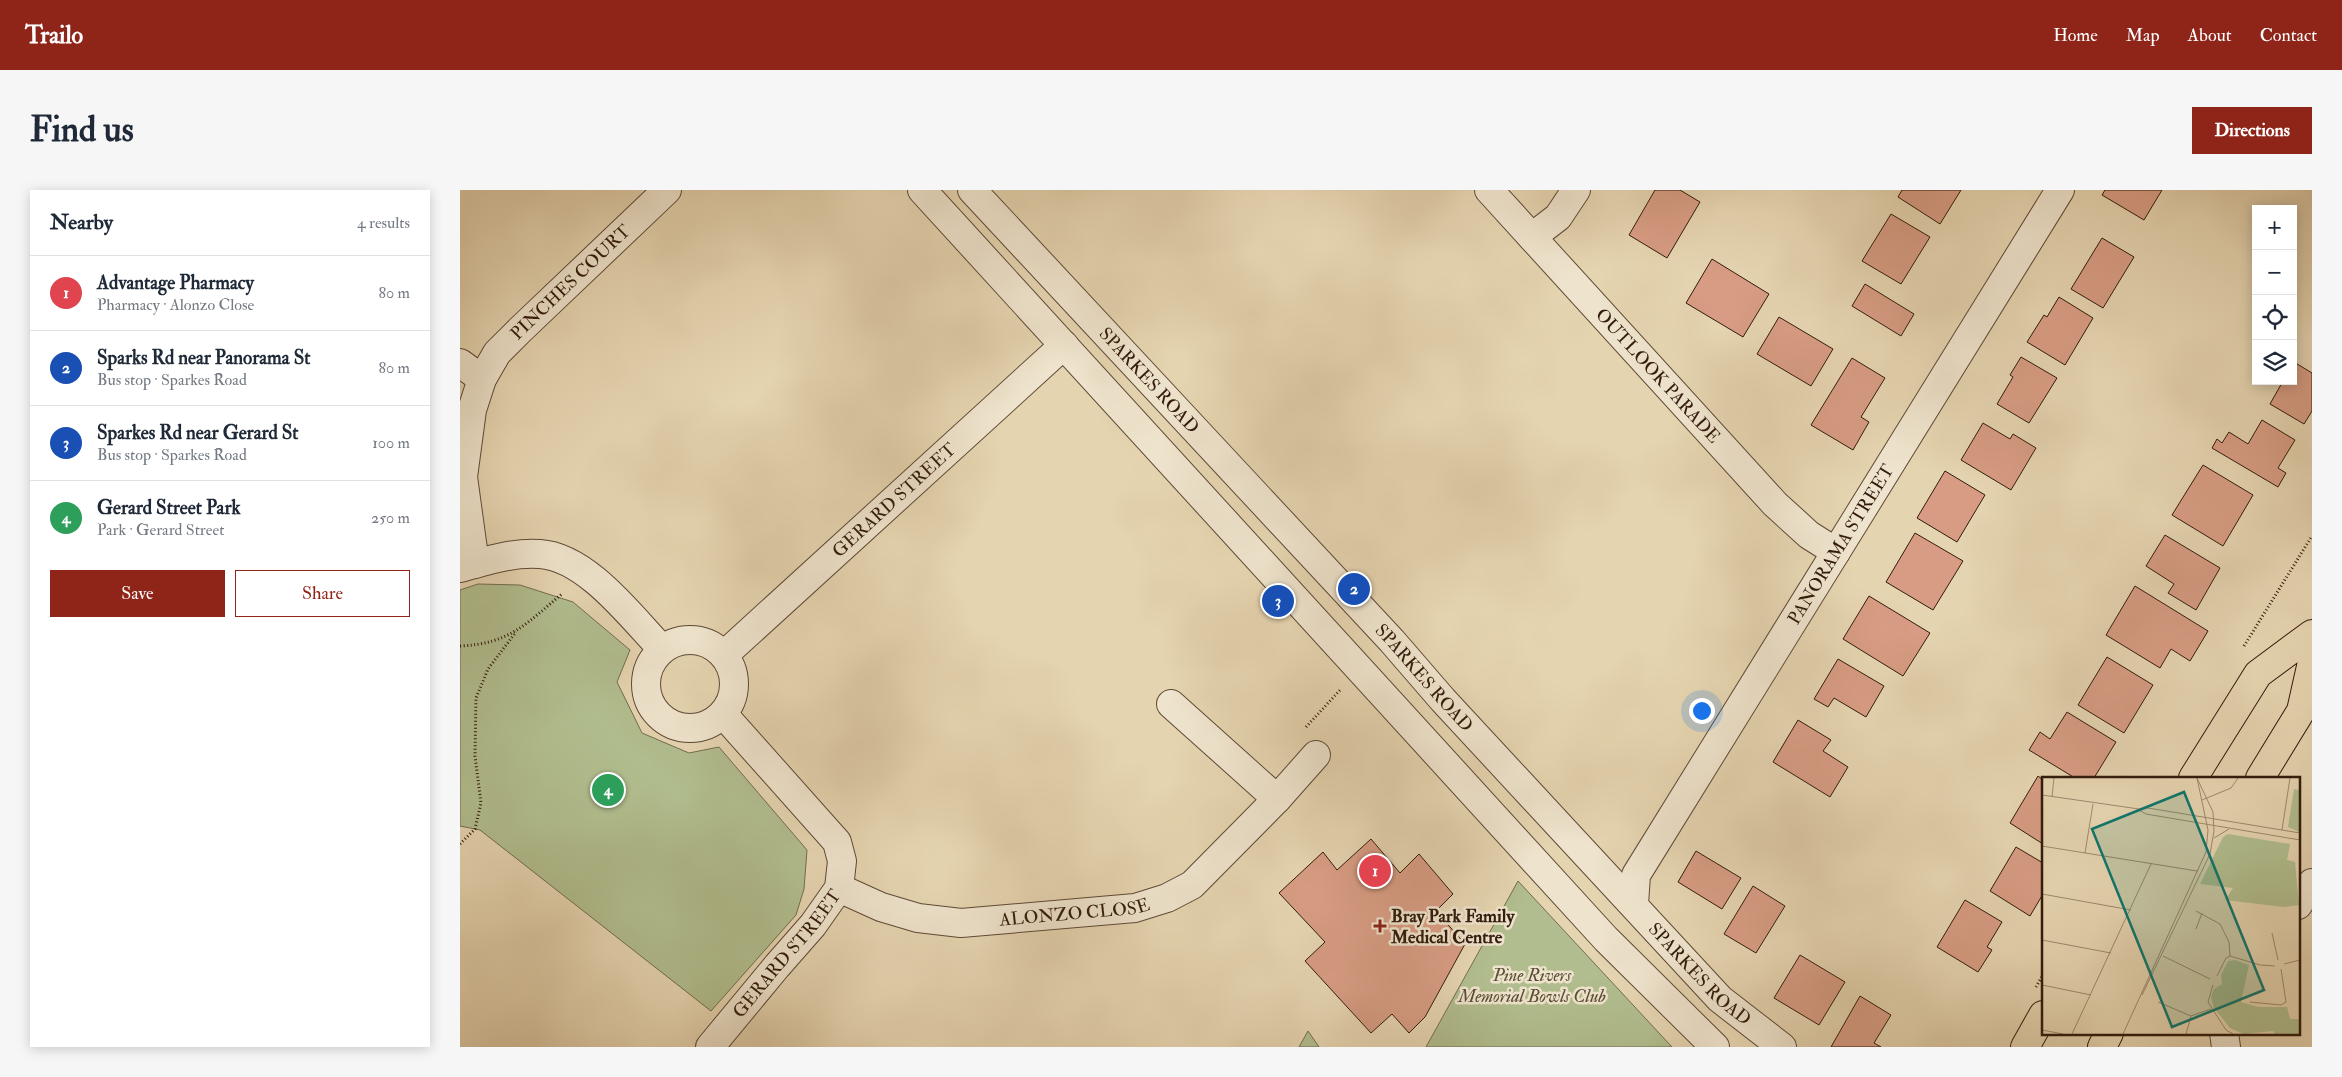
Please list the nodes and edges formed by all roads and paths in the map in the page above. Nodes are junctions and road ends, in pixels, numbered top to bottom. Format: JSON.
{"nodes":[{"id":1,"x":667,"y":190,"type":"edge"},
{"id":2,"x":922,"y":190,"type":"edge"},
{"id":3,"x":972,"y":190,"type":"edge"},
{"id":4,"x":1489,"y":190,"type":"edge"},
{"id":5,"x":1576,"y":190,"type":"edge"},
{"id":6,"x":2060,"y":190,"type":"edge"},
{"id":7,"x":1532,"y":237,"type":"junction"},
{"id":8,"x":1064,"y":346,"type":"junction"},
{"id":9,"x":460,"y":364,"type":"edge"},
{"id":10,"x":482,"y":379,"type":"junction"},
{"id":11,"x":1836,"y":552,"type":"junction"},
{"id":12,"x":468,"y":566,"type":"edge"},
{"id":13,"x":586,"y":573,"type":"junction"},
{"id":14,"x":516,"y":632,"type":"junction"},
{"id":15,"x":2312,"y":634,"type":"edge"},
{"id":16,"x":460,"y":646,"type":"edge"},
{"id":17,"x":662,"y":649,"type":"junction"},
{"id":18,"x":724,"y":655,"type":"junction"},
{"id":19,"x":2312,"y":662,"type":"edge"},
{"id":20,"x":1171,"y":704,"type":"dead end"},
{"id":21,"x":722,"y":714,"type":"junction"},
{"id":22,"x":1316,"y":755,"type":"dead end"},
{"id":23,"x":2193,"y":777,"type":"edge"},
{"id":24,"x":2261,"y":777,"type":"edge"},
{"id":25,"x":1277,"y":799,"type":"junction"},
{"id":26,"x":460,"y":844,"type":"edge"},
{"id":27,"x":2312,"y":883,"type":"edge"},
{"id":28,"x":839,"y":888,"type":"junction"},
{"id":29,"x":2300,"y":902,"type":"edge"},
{"id":30,"x":1634,"y":904,"type":"junction"},
{"id":31,"x":2042,"y":1017,"type":"edge"},
{"id":32,"x":2108,"y":1034,"type":"edge"},
{"id":33,"x":2224,"y":1034,"type":"edge"},
{"id":34,"x":710,"y":1047,"type":"edge"},
{"id":35,"x":1715,"y":1047,"type":"edge"},
{"id":36,"x":1782,"y":1047,"type":"edge"},
{"id":37,"x":2025,"y":1047,"type":"edge"},
{"id":38,"x":2102,"y":1047,"type":"edge"},
{"id":39,"x":2226,"y":1047,"type":"edge"}],
"edges":[{"from":1,"to":10,"type":"street","name":"PINCHES COURT"},
{"from":2,"to":8,"type":"street"},
{"from":3,"to":30,"type":"street","name":"SPARKES ROAD"},
{"from":4,"to":7,"type":"street","name":"OUTLOOK PARADE"},
{"from":5,"to":7,"type":"street"},
{"from":6,"to":11,"type":"street","name":"PANORAMA STREET"},
{"from":7,"to":11,"type":"street","name":"OUTLOOK PARADE"},
{"from":8,"to":18,"type":"street","name":"GERARD STREET"},
{"from":8,"to":35,"type":"street"},
{"from":9,"to":10,"type":"street"},
{"from":10,"to":12,"type":"street","name":"PINCHES COURT"},
{"from":11,"to":30,"type":"street","name":"PANORAMA STREET"},
{"from":12,"to":13,"type":"street"},
{"from":13,"to":14,"type":"path"},
{"from":13,"to":17,"type":"street"},
{"from":14,"to":16,"type":"path"},
{"from":14,"to":26,"type":"path"},
{"from":15,"to":23,"type":"main road"},
{"from":17,"to":18,"type":"street"},
{"from":17,"to":21,"type":"street"},
{"from":18,"to":21,"type":"street"},
{"from":19,"to":24,"type":"main road"},
{"from":20,"to":25,"type":"street"},
{"from":21,"to":28,"type":"street","name":"GERARD STREET"},
{"from":22,"to":25,"type":"street","name":"ALONZO CLOSE"},
{"from":25,"to":28,"type":"street","name":"ALONZO CLOSE"},
{"from":27,"to":29,"type":"street"},
{"from":28,"to":34,"type":"street","name":"GERARD STREET"},
{"from":30,"to":36,"type":"street","name":"SPARKES ROAD"},
{"from":31,"to":37,"type":"main road"},
{"from":32,"to":38,"type":"main road"},
{"from":33,"to":39,"type":"street"}]}
